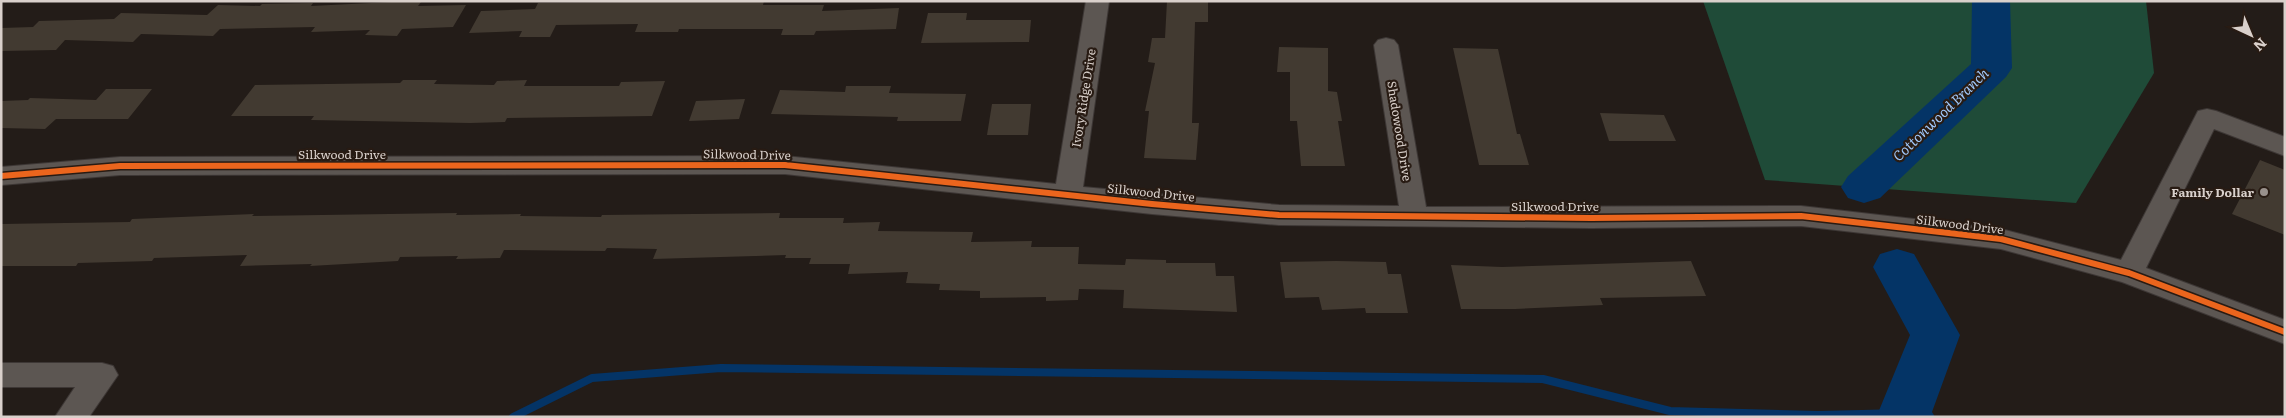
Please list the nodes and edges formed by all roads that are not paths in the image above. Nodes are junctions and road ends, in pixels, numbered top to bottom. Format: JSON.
{"nodes":[{"id":1,"x":1098,"y":1,"type":"edge"},
{"id":2,"x":1386,"y":45,"type":"dead end"},
{"id":3,"x":2285,"y":147,"type":"edge"},
{"id":4,"x":1,"y":176,"type":"edge"},
{"id":5,"x":1068,"y":194,"type":"junction"},
{"id":6,"x":1414,"y":216,"type":"junction"},
{"id":7,"x":2129,"y":273,"type":"junction"},
{"id":8,"x":2285,"y":332,"type":"edge"},
{"id":9,"x":1,"y":376,"type":"edge"},
{"id":10,"x":71,"y":417,"type":"edge"}],
"edges":[{"from":1,"to":5,"type":"street","name":"Ivory Ridge Drive"},
{"from":2,"to":6,"type":"street","name":"Shadowood Drive"},
{"from":3,"to":7,"type":"street"},
{"from":4,"to":5,"type":"street","name":"Silkwood Drive"},
{"from":5,"to":6,"type":"street","name":"Silkwood Drive"},
{"from":6,"to":7,"type":"street","name":"Silkwood Drive"},
{"from":7,"to":8,"type":"street","name":"Silkwood Drive"},
{"from":9,"to":10,"type":"street"}]}
